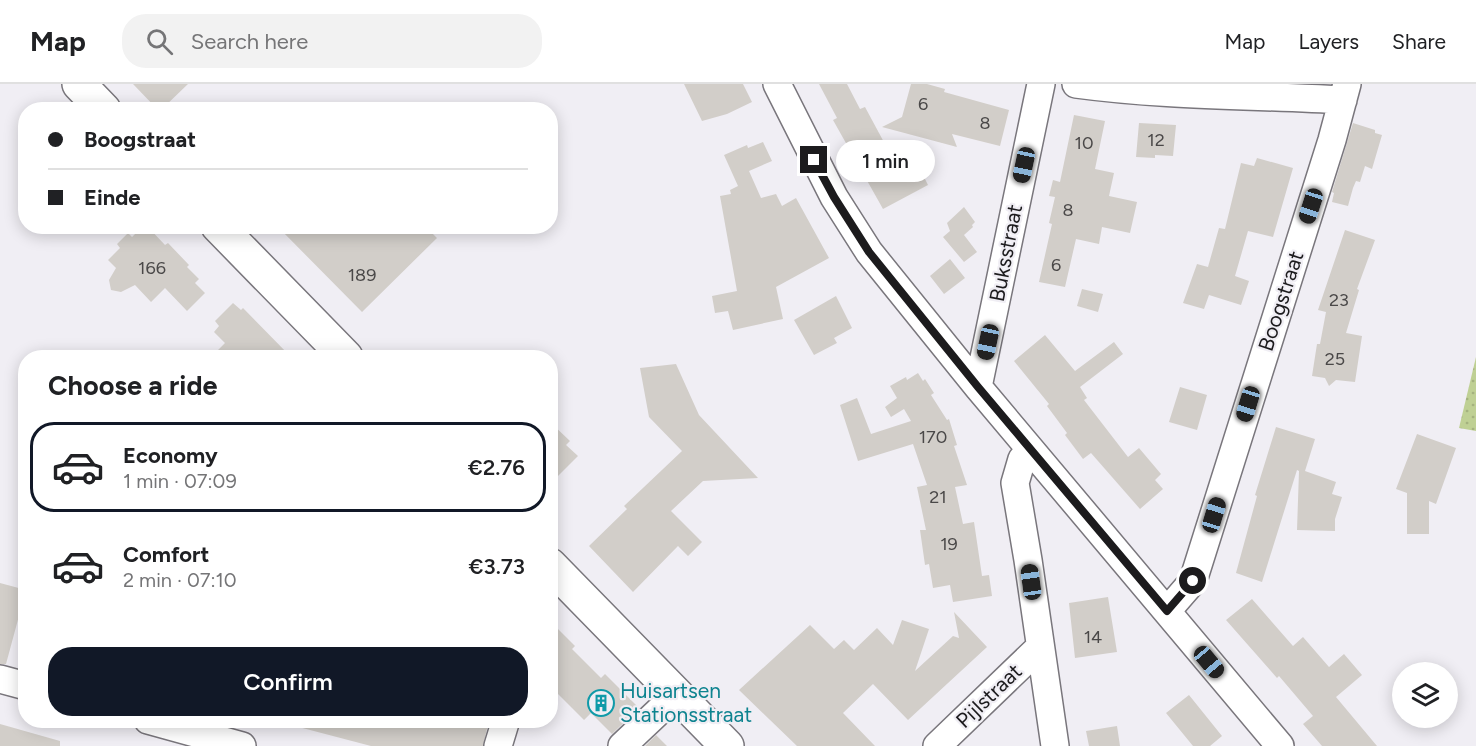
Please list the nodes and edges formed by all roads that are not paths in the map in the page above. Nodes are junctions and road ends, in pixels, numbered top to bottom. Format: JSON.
{"nodes":[{"id":1,"x":79,"y":84,"type":"edge"},
{"id":2,"x":777,"y":84,"type":"edge"},
{"id":3,"x":1041,"y":84,"type":"edge"},
{"id":4,"x":1076,"y":84,"type":"edge"},
{"id":5,"x":1345,"y":92,"type":"edge"},
{"id":6,"x":96,"y":102,"type":"edge"},
{"id":7,"x":226,"y":234,"type":"edge"},
{"id":8,"x":339,"y":350,"type":"edge"},
{"id":9,"x":978,"y":387,"type":"junction"},
{"id":10,"x":1030,"y":450,"type":"junction"},
{"id":11,"x":558,"y":574,"type":"edge"},
{"id":12,"x":1167,"y":611,"type":"junction"},
{"id":13,"x":1040,"y":647,"type":"junction"},
{"id":14,"x":0,"y":679,"type":"edge"},
{"id":15,"x":18,"y":684,"type":"edge"},
{"id":16,"x":677,"y":694,"type":"junction"},
{"id":17,"x":177,"y":728,"type":"edge"},
{"id":18,"x":242,"y":746,"type":"edge"},
{"id":19,"x":622,"y":746,"type":"edge"},
{"id":20,"x":727,"y":746,"type":"edge"},
{"id":21,"x":937,"y":746,"type":"edge"},
{"id":22,"x":1055,"y":746,"type":"edge"},
{"id":23,"x":1280,"y":746,"type":"edge"}],
"edges":[{"from":1,"to":6,"type":"main road"},
{"from":2,"to":9,"type":"street"},
{"from":3,"to":9,"type":"street","name":"Buksstraat"},
{"from":4,"to":5,"type":"street","name":"Boogstraat"},
{"from":5,"to":12,"type":"street","name":"Boogstraat"},
{"from":7,"to":8,"type":"main road"},
{"from":9,"to":10,"type":"street"},
{"from":10,"to":12,"type":"street"},
{"from":10,"to":13,"type":"street","name":"Pijlstraat"},
{"from":11,"to":16,"type":"main road"},
{"from":12,"to":23,"type":"street"},
{"from":13,"to":21,"type":"street","name":"Pijlstraat"},
{"from":13,"to":22,"type":"street","name":"Pijlstraat"},
{"from":14,"to":15,"type":"street"},
{"from":16,"to":19,"type":"street"},
{"from":16,"to":20,"type":"main road"},
{"from":17,"to":18,"type":"street"}]}
